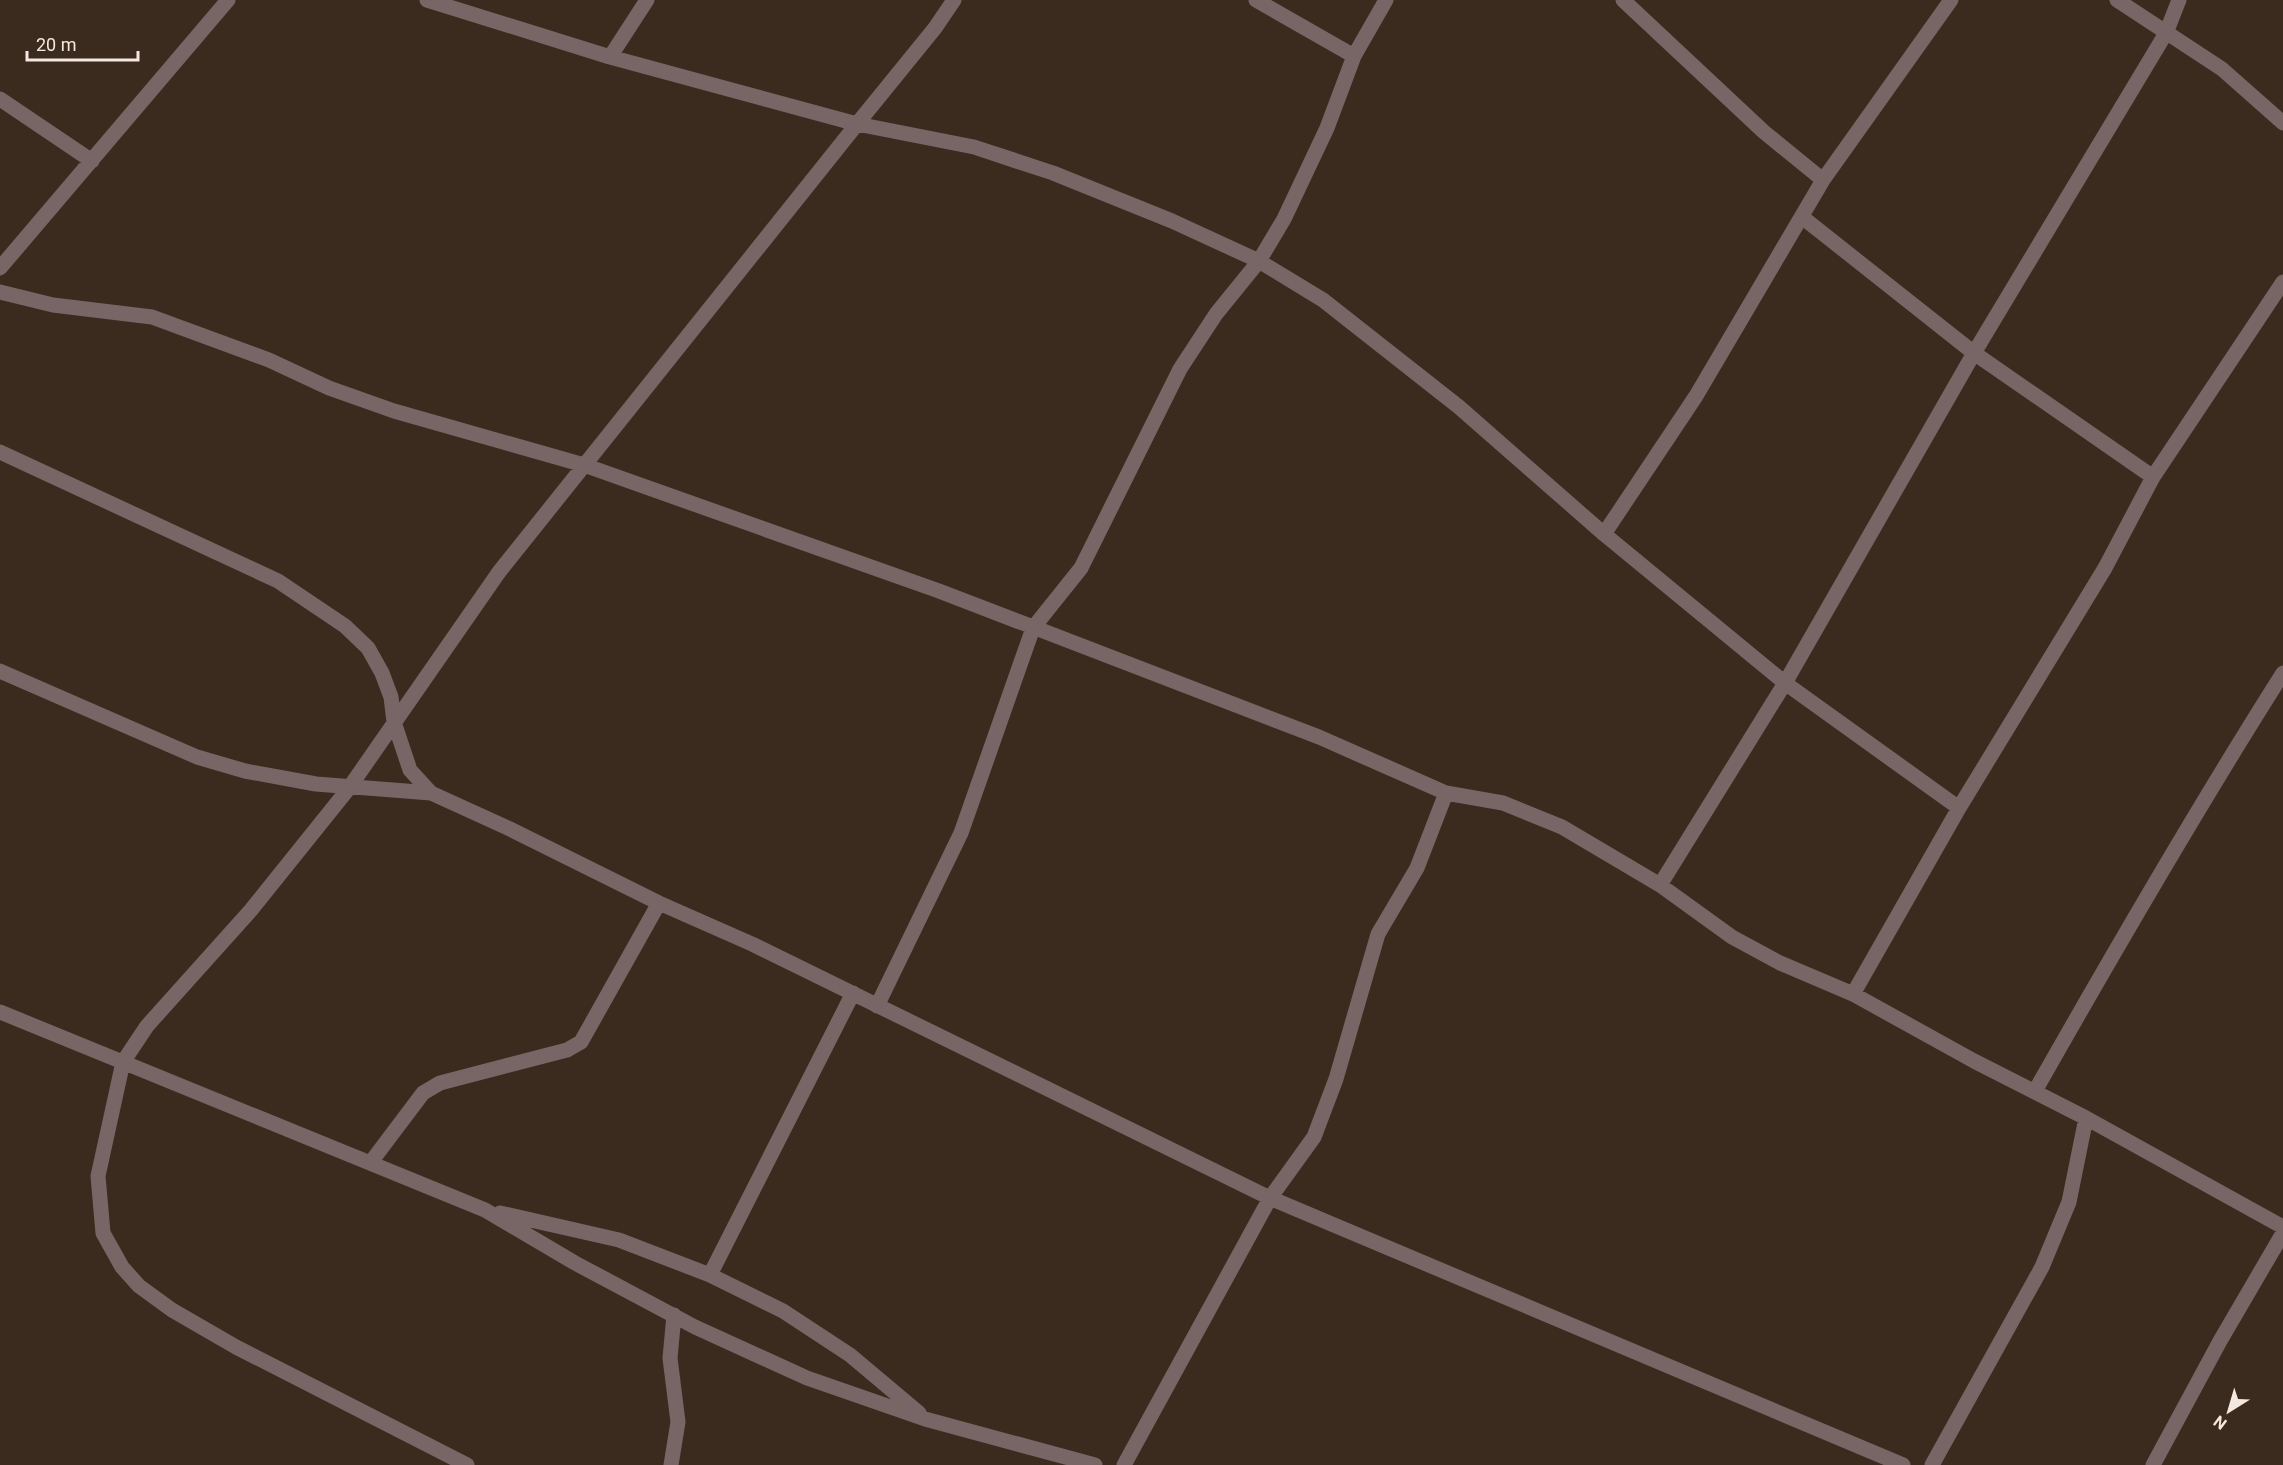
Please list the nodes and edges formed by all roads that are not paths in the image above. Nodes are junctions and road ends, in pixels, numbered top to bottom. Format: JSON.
{"nodes":[{"id":1,"x":228,"y":0,"type":"edge"},
{"id":2,"x":427,"y":0,"type":"edge"},
{"id":3,"x":647,"y":0,"type":"edge"},
{"id":4,"x":954,"y":0,"type":"edge"},
{"id":5,"x":1256,"y":0,"type":"edge"},
{"id":6,"x":1386,"y":0,"type":"edge"},
{"id":7,"x":1623,"y":0,"type":"edge"},
{"id":8,"x":1952,"y":0,"type":"edge"},
{"id":9,"x":2117,"y":0,"type":"edge"},
{"id":10,"x":2179,"y":0,"type":"edge"},
{"id":11,"x":2166,"y":33,"type":"junction"},
{"id":12,"x":1354,"y":56,"type":"junction"},
{"id":13,"x":610,"y":57,"type":"junction"},
{"id":14,"x":0,"y":99,"type":"edge"},
{"id":15,"x":2283,"y":123,"type":"edge"},
{"id":16,"x":857,"y":124,"type":"junction"},
{"id":17,"x":92,"y":161,"type":"junction"},
{"id":18,"x":1823,"y":180,"type":"junction"},
{"id":19,"x":1802,"y":216,"type":"junction"},
{"id":20,"x":1259,"y":261,"type":"junction"},
{"id":21,"x":0,"y":268,"type":"edge"},
{"id":22,"x":2283,"y":282,"type":"edge"},
{"id":23,"x":0,"y":292,"type":"edge"},
{"id":24,"x":1974,"y":353,"type":"junction"},
{"id":25,"x":0,"y":452,"type":"edge"},
{"id":26,"x":584,"y":465,"type":"junction"},
{"id":27,"x":2153,"y":477,"type":"junction"},
{"id":28,"x":1604,"y":534,"type":"junction"},
{"id":29,"x":1033,"y":628,"type":"junction"},
{"id":30,"x":0,"y":671,"type":"edge"},
{"id":31,"x":2283,"y":673,"type":"edge"},
{"id":32,"x":1785,"y":683,"type":"junction"},
{"id":33,"x":394,"y":722,"type":"junction"},
{"id":34,"x":349,"y":788,"type":"junction"},
{"id":35,"x":432,"y":793,"type":"junction"},
{"id":36,"x":1446,"y":793,"type":"junction"},
{"id":37,"x":1959,"y":808,"type":"junction"},
{"id":38,"x":1660,"y":885,"type":"junction"},
{"id":39,"x":659,"y":903,"type":"junction"},
{"id":40,"x":853,"y":993,"type":"junction"},
{"id":41,"x":1853,"y":994,"type":"junction"},
{"id":42,"x":877,"y":1006,"type":"junction"},
{"id":43,"x":0,"y":1012,"type":"edge"},
{"id":44,"x":123,"y":1062,"type":"junction"},
{"id":45,"x":2035,"y":1091,"type":"junction"},
{"id":46,"x":2086,"y":1118,"type":"junction"},
{"id":47,"x":371,"y":1162,"type":"junction"},
{"id":48,"x":1270,"y":1198,"type":"junction"},
{"id":49,"x":485,"y":1210,"type":"junction"},
{"id":50,"x":2283,"y":1227,"type":"edge"},
{"id":51,"x":2283,"y":1233,"type":"edge"},
{"id":52,"x":710,"y":1275,"type":"junction"},
{"id":53,"x":674,"y":1315,"type":"junction"},
{"id":54,"x":926,"y":1419,"type":"junction"},
{"id":55,"x":467,"y":1465,"type":"edge"},
{"id":56,"x":671,"y":1465,"type":"edge"},
{"id":57,"x":1095,"y":1465,"type":"edge"},
{"id":58,"x":1124,"y":1465,"type":"edge"},
{"id":59,"x":1903,"y":1465,"type":"edge"},
{"id":60,"x":1932,"y":1465,"type":"edge"},
{"id":61,"x":2153,"y":1465,"type":"edge"}],
"edges":[{"from":1,"to":17,"type":"street"},
{"from":2,"to":13,"type":"street"},
{"from":3,"to":13,"type":"street"},
{"from":4,"to":16,"type":"street"},
{"from":5,"to":12,"type":"street"},
{"from":6,"to":12,"type":"street"},
{"from":7,"to":18,"type":"street"},
{"from":8,"to":18,"type":"street"},
{"from":9,"to":11,"type":"street"},
{"from":10,"to":11,"type":"street"},
{"from":11,"to":15,"type":"street"},
{"from":11,"to":24,"type":"street"},
{"from":12,"to":20,"type":"street"},
{"from":13,"to":16,"type":"street"},
{"from":14,"to":17,"type":"street"},
{"from":16,"to":20,"type":"street"},
{"from":16,"to":26,"type":"street"},
{"from":17,"to":21,"type":"street"},
{"from":18,"to":19,"type":"street"},
{"from":19,"to":24,"type":"street"},
{"from":19,"to":28,"type":"street"},
{"from":20,"to":28,"type":"street"},
{"from":20,"to":29,"type":"street"},
{"from":22,"to":27,"type":"street"},
{"from":23,"to":26,"type":"street"},
{"from":24,"to":27,"type":"street"},
{"from":24,"to":32,"type":"street"},
{"from":25,"to":33,"type":"street"},
{"from":26,"to":29,"type":"street"},
{"from":26,"to":33,"type":"street"},
{"from":27,"to":37,"type":"street"},
{"from":28,"to":32,"type":"street"},
{"from":29,"to":36,"type":"street"},
{"from":29,"to":42,"type":"street"},
{"from":30,"to":34,"type":"street"},
{"from":31,"to":45,"type":"street"},
{"from":32,"to":37,"type":"street"},
{"from":32,"to":38,"type":"street"},
{"from":33,"to":34,"type":"street"},
{"from":33,"to":35,"type":"street"},
{"from":34,"to":35,"type":"street"},
{"from":34,"to":44,"type":"street"},
{"from":35,"to":39,"type":"street"},
{"from":36,"to":38,"type":"street"},
{"from":36,"to":48,"type":"street"},
{"from":37,"to":41,"type":"street"},
{"from":38,"to":41,"type":"street"},
{"from":39,"to":40,"type":"street"},
{"from":39,"to":47,"type":"street"},
{"from":40,"to":42,"type":"street"},
{"from":40,"to":52,"type":"street"},
{"from":41,"to":45,"type":"street"},
{"from":42,"to":48,"type":"street"},
{"from":43,"to":44,"type":"street"},
{"from":44,"to":47,"type":"street"},
{"from":44,"to":55,"type":"street"},
{"from":45,"to":46,"type":"street"},
{"from":46,"to":50,"type":"street"},
{"from":46,"to":60,"type":"street"},
{"from":47,"to":49,"type":"street"},
{"from":48,"to":58,"type":"street"},
{"from":48,"to":59,"type":"street"},
{"from":49,"to":52,"type":"street"},
{"from":49,"to":53,"type":"street"},
{"from":51,"to":61,"type":"street"},
{"from":52,"to":54,"type":"street"},
{"from":53,"to":54,"type":"street"},
{"from":53,"to":56,"type":"street"},
{"from":54,"to":57,"type":"street"}]}
